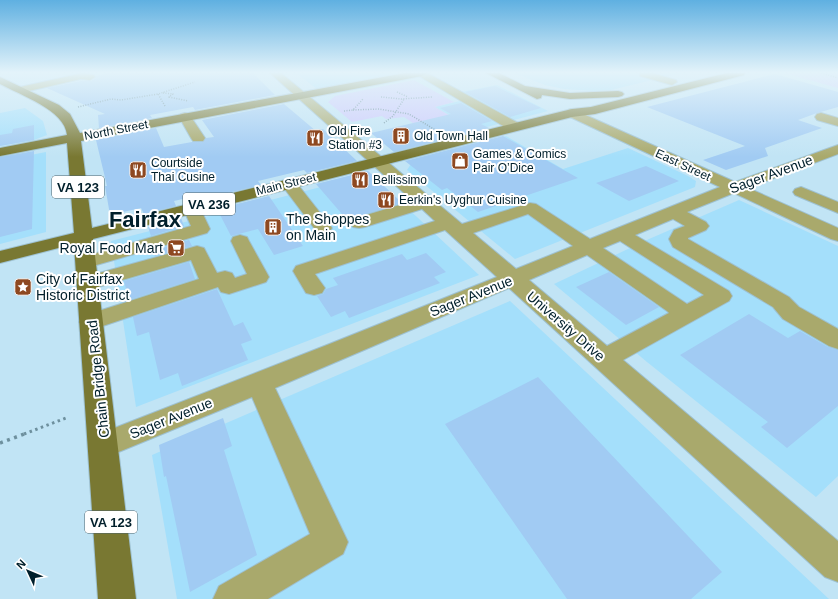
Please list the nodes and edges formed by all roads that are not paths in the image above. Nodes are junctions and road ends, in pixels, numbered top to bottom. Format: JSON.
{"nodes":[{"id":1,"x":42,"y":101,"type":"edge"},
{"id":2,"x":270,"y":101,"type":"edge"},
{"id":3,"x":307,"y":101,"type":"edge"},
{"id":4,"x":470,"y":101,"type":"edge"},
{"id":5,"x":548,"y":101,"type":"edge"},
{"id":6,"x":610,"y":101,"type":"edge"},
{"id":7,"x":630,"y":101,"type":"edge"},
{"id":8,"x":572,"y":113,"type":"junction"},
{"id":9,"x":184,"y":117,"type":"junction"},
{"id":10,"x":821,"y":117,"type":"dead end"},
{"id":11,"x":838,"y":122,"type":"edge"},
{"id":12,"x":515,"y":127,"type":"junction"},
{"id":13,"x":73,"y":138,"type":"junction"},
{"id":14,"x":198,"y":138,"type":"dead end"},
{"id":15,"x":838,"y":149,"type":"edge"},
{"id":16,"x":1,"y":152,"type":"edge"},
{"id":17,"x":378,"y":161,"type":"junction"},
{"id":18,"x":288,"y":184,"type":"junction"},
{"id":19,"x":733,"y":188,"type":"junction"},
{"id":20,"x":801,"y":192,"type":"dead end"},
{"id":21,"x":425,"y":203,"type":"junction"},
{"id":22,"x":192,"y":208,"type":"junction"},
{"id":23,"x":838,"y":208,"type":"edge"},
{"id":24,"x":673,"y":212,"type":"junction"},
{"id":25,"x":136,"y":222,"type":"junction"},
{"id":26,"x":359,"y":223,"type":"dead end"},
{"id":27,"x":453,"y":227,"type":"junction"},
{"id":28,"x":323,"y":228,"type":"dead end"},
{"id":29,"x":621,"y":234,"type":"junction"},
{"id":30,"x":838,"y":235,"type":"edge"},
{"id":31,"x":83,"y":236,"type":"junction"},
{"id":32,"x":240,"y":241,"type":"dead end"},
{"id":33,"x":140,"y":247,"type":"junction"},
{"id":34,"x":589,"y":247,"type":"junction"},
{"id":35,"x":0,"y":257,"type":"edge"},
{"id":36,"x":86,"y":262,"type":"junction"},
{"id":37,"x":512,"y":279,"type":"junction"},
{"id":38,"x":211,"y":282,"type":"junction"},
{"id":39,"x":88,"y":283,"type":"junction"},
{"id":40,"x":314,"y":288,"type":"dead end"},
{"id":41,"x":685,"y":315,"type":"junction"},
{"id":42,"x":92,"y":322,"type":"junction"},
{"id":43,"x":838,"y":340,"type":"edge"},
{"id":44,"x":603,"y":359,"type":"junction"},
{"id":45,"x":260,"y":382,"type":"junction"},
{"id":46,"x":104,"y":445,"type":"junction"},
{"id":47,"x":836,"y":559,"type":"edge"},
{"id":48,"x":117,"y":599,"type":"edge"},
{"id":49,"x":232,"y":599,"type":"edge"}],
"edges":[{"from":1,"to":13,"type":"main road","name":"Chain Bridge Road","number":"VA 123"},
{"from":2,"to":9,"type":"main road","name":"North Street"},
{"from":3,"to":17,"type":"street","name":"University Drive"},
{"from":4,"to":12,"type":"street"},
{"from":5,"to":8,"type":"main road"},
{"from":6,"to":8,"type":"main road","name":"Main Street"},
{"from":7,"to":8,"type":"main road","name":"Main Street","number":"VA 236"},
{"from":8,"to":12,"type":"main road","name":"Main Street","number":"VA 236"},
{"from":8,"to":19,"type":"street","name":"East Street"},
{"from":9,"to":13,"type":"main road","name":"North Street"},
{"from":9,"to":14,"type":"street"},
{"from":10,"to":11,"type":"street"},
{"from":12,"to":17,"type":"main road","name":"Main Street","number":"VA 236"},
{"from":13,"to":16,"type":"main road","name":"North Street"},
{"from":13,"to":31,"type":"main road","name":"Chain Bridge Road","number":"VA 123"},
{"from":15,"to":19,"type":"street","name":"Sager Avenue"},
{"from":17,"to":18,"type":"main road","name":"Main Street","number":"VA 236"},
{"from":17,"to":21,"type":"street","name":"University Drive"},
{"from":18,"to":22,"type":"main road","name":"Main Street","number":"VA 236"},
{"from":18,"to":28,"type":"street"},
{"from":19,"to":24,"type":"street","name":"Sager Avenue"},
{"from":19,"to":30,"type":"street","name":"East Street"},
{"from":20,"to":23,"type":"street"},
{"from":21,"to":26,"type":"street"},
{"from":21,"to":27,"type":"street","name":"University Drive"},
{"from":22,"to":25,"type":"main road","name":"Main Street","number":"VA 236"},
{"from":22,"to":33,"type":"street"},
{"from":24,"to":29,"type":"street","name":"Sager Avenue"},
{"from":24,"to":43,"type":"street"},
{"from":25,"to":31,"type":"main road","name":"Main Street","number":"VA 236"},
{"from":25,"to":33,"type":"street"},
{"from":27,"to":34,"type":"street"},
{"from":27,"to":37,"type":"street","name":"University Drive"},
{"from":27,"to":40,"type":"street"},
{"from":29,"to":34,"type":"street","name":"Sager Avenue"},
{"from":29,"to":41,"type":"street"},
{"from":31,"to":35,"type":"main road","name":"Main Street","number":"VA 236"},
{"from":31,"to":36,"type":"main road","name":"Chain Bridge Road","number":"VA 123"},
{"from":32,"to":38,"type":"street"},
{"from":33,"to":36,"type":"street"},
{"from":34,"to":37,"type":"street","name":"Sager Avenue"},
{"from":34,"to":41,"type":"street"},
{"from":36,"to":39,"type":"main road","name":"Chain Bridge Road","number":"VA 123"},
{"from":37,"to":44,"type":"street","name":"University Drive"},
{"from":37,"to":45,"type":"street","name":"Sager Avenue"},
{"from":38,"to":39,"type":"street"},
{"from":38,"to":42,"type":"street"},
{"from":39,"to":42,"type":"main road","name":"Chain Bridge Road","number":"VA 123"},
{"from":41,"to":44,"type":"street"},
{"from":42,"to":46,"type":"main road","name":"Chain Bridge Road","number":"VA 123"},
{"from":44,"to":47,"type":"street","name":"University Drive"},
{"from":45,"to":46,"type":"street","name":"Sager Avenue"},
{"from":45,"to":49,"type":"street"},
{"from":46,"to":48,"type":"main road","name":"Chain Bridge Road","number":"VA 123"}]}
